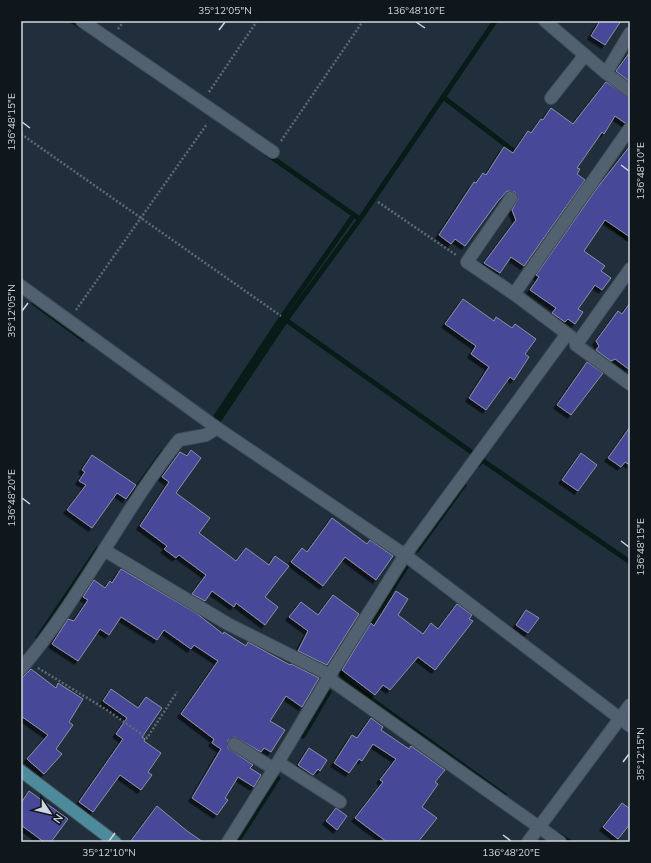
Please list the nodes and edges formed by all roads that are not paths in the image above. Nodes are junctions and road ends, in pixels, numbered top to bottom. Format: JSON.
{"nodes":[{"id":1,"x":82,"y":21,"type":"edge"},
{"id":2,"x":545,"y":21,"type":"edge"},
{"id":3,"x":630,"y":33,"type":"edge"},
{"id":4,"x":585,"y":55,"type":"junction"},
{"id":5,"x":606,"y":73,"type":"junction"},
{"id":6,"x":630,"y":91,"type":"edge"},
{"id":7,"x":551,"y":98,"type":"dead end"},
{"id":8,"x":630,"y":128,"type":"edge"},
{"id":9,"x":273,"y":152,"type":"road end"},
{"id":10,"x":511,"y":198,"type":"dead end"},
{"id":11,"x":630,"y":269,"type":"edge"},
{"id":12,"x":21,"y":286,"type":"edge"},
{"id":13,"x":514,"y":294,"type":"junction"},
{"id":14,"x":567,"y":334,"type":"junction"},
{"id":15,"x":578,"y":342,"type":"junction"},
{"id":16,"x":630,"y":384,"type":"edge"},
{"id":17,"x":217,"y":428,"type":"junction"},
{"id":18,"x":104,"y":550,"type":"junction"},
{"id":19,"x":405,"y":555,"type":"junction"},
{"id":20,"x":24,"y":665,"type":"edge"},
{"id":21,"x":329,"y":676,"type":"junction"},
{"id":22,"x":630,"y":705,"type":"edge"},
{"id":23,"x":620,"y":718,"type":"junction"},
{"id":24,"x":630,"y":726,"type":"edge"},
{"id":25,"x":234,"y":744,"type":"dead end"},
{"id":26,"x":277,"y":766,"type":"junction"},
{"id":27,"x":21,"y":771,"type":"edge"},
{"id":28,"x":340,"y":802,"type":"dead end"},
{"id":29,"x":539,"y":827,"type":"junction"},
{"id":30,"x":116,"y":842,"type":"edge"},
{"id":31,"x":228,"y":842,"type":"edge"},
{"id":32,"x":528,"y":842,"type":"edge"},
{"id":33,"x":560,"y":842,"type":"edge"}],
"edges":[{"from":1,"to":9,"type":"street"},
{"from":2,"to":4,"type":"street"},
{"from":3,"to":5,"type":"street"},
{"from":4,"to":5,"type":"street"},
{"from":4,"to":7,"type":"street"},
{"from":5,"to":6,"type":"street"},
{"from":8,"to":13,"type":"street"},
{"from":10,"to":13,"type":"street"},
{"from":11,"to":15,"type":"street"},
{"from":12,"to":17,"type":"street"},
{"from":13,"to":14,"type":"street"},
{"from":14,"to":15,"type":"street"},
{"from":14,"to":19,"type":"street"},
{"from":15,"to":16,"type":"street"},
{"from":17,"to":18,"type":"street"},
{"from":17,"to":19,"type":"street"},
{"from":18,"to":20,"type":"street"},
{"from":18,"to":21,"type":"street"},
{"from":19,"to":21,"type":"street"},
{"from":19,"to":23,"type":"street"},
{"from":21,"to":26,"type":"street"},
{"from":21,"to":29,"type":"street"},
{"from":22,"to":23,"type":"street"},
{"from":23,"to":24,"type":"street"},
{"from":23,"to":29,"type":"street"},
{"from":25,"to":26,"type":"street"},
{"from":26,"to":28,"type":"street"},
{"from":26,"to":31,"type":"street"},
{"from":27,"to":30,"type":"main road"},
{"from":29,"to":32,"type":"street"},
{"from":29,"to":33,"type":"street"}]}
